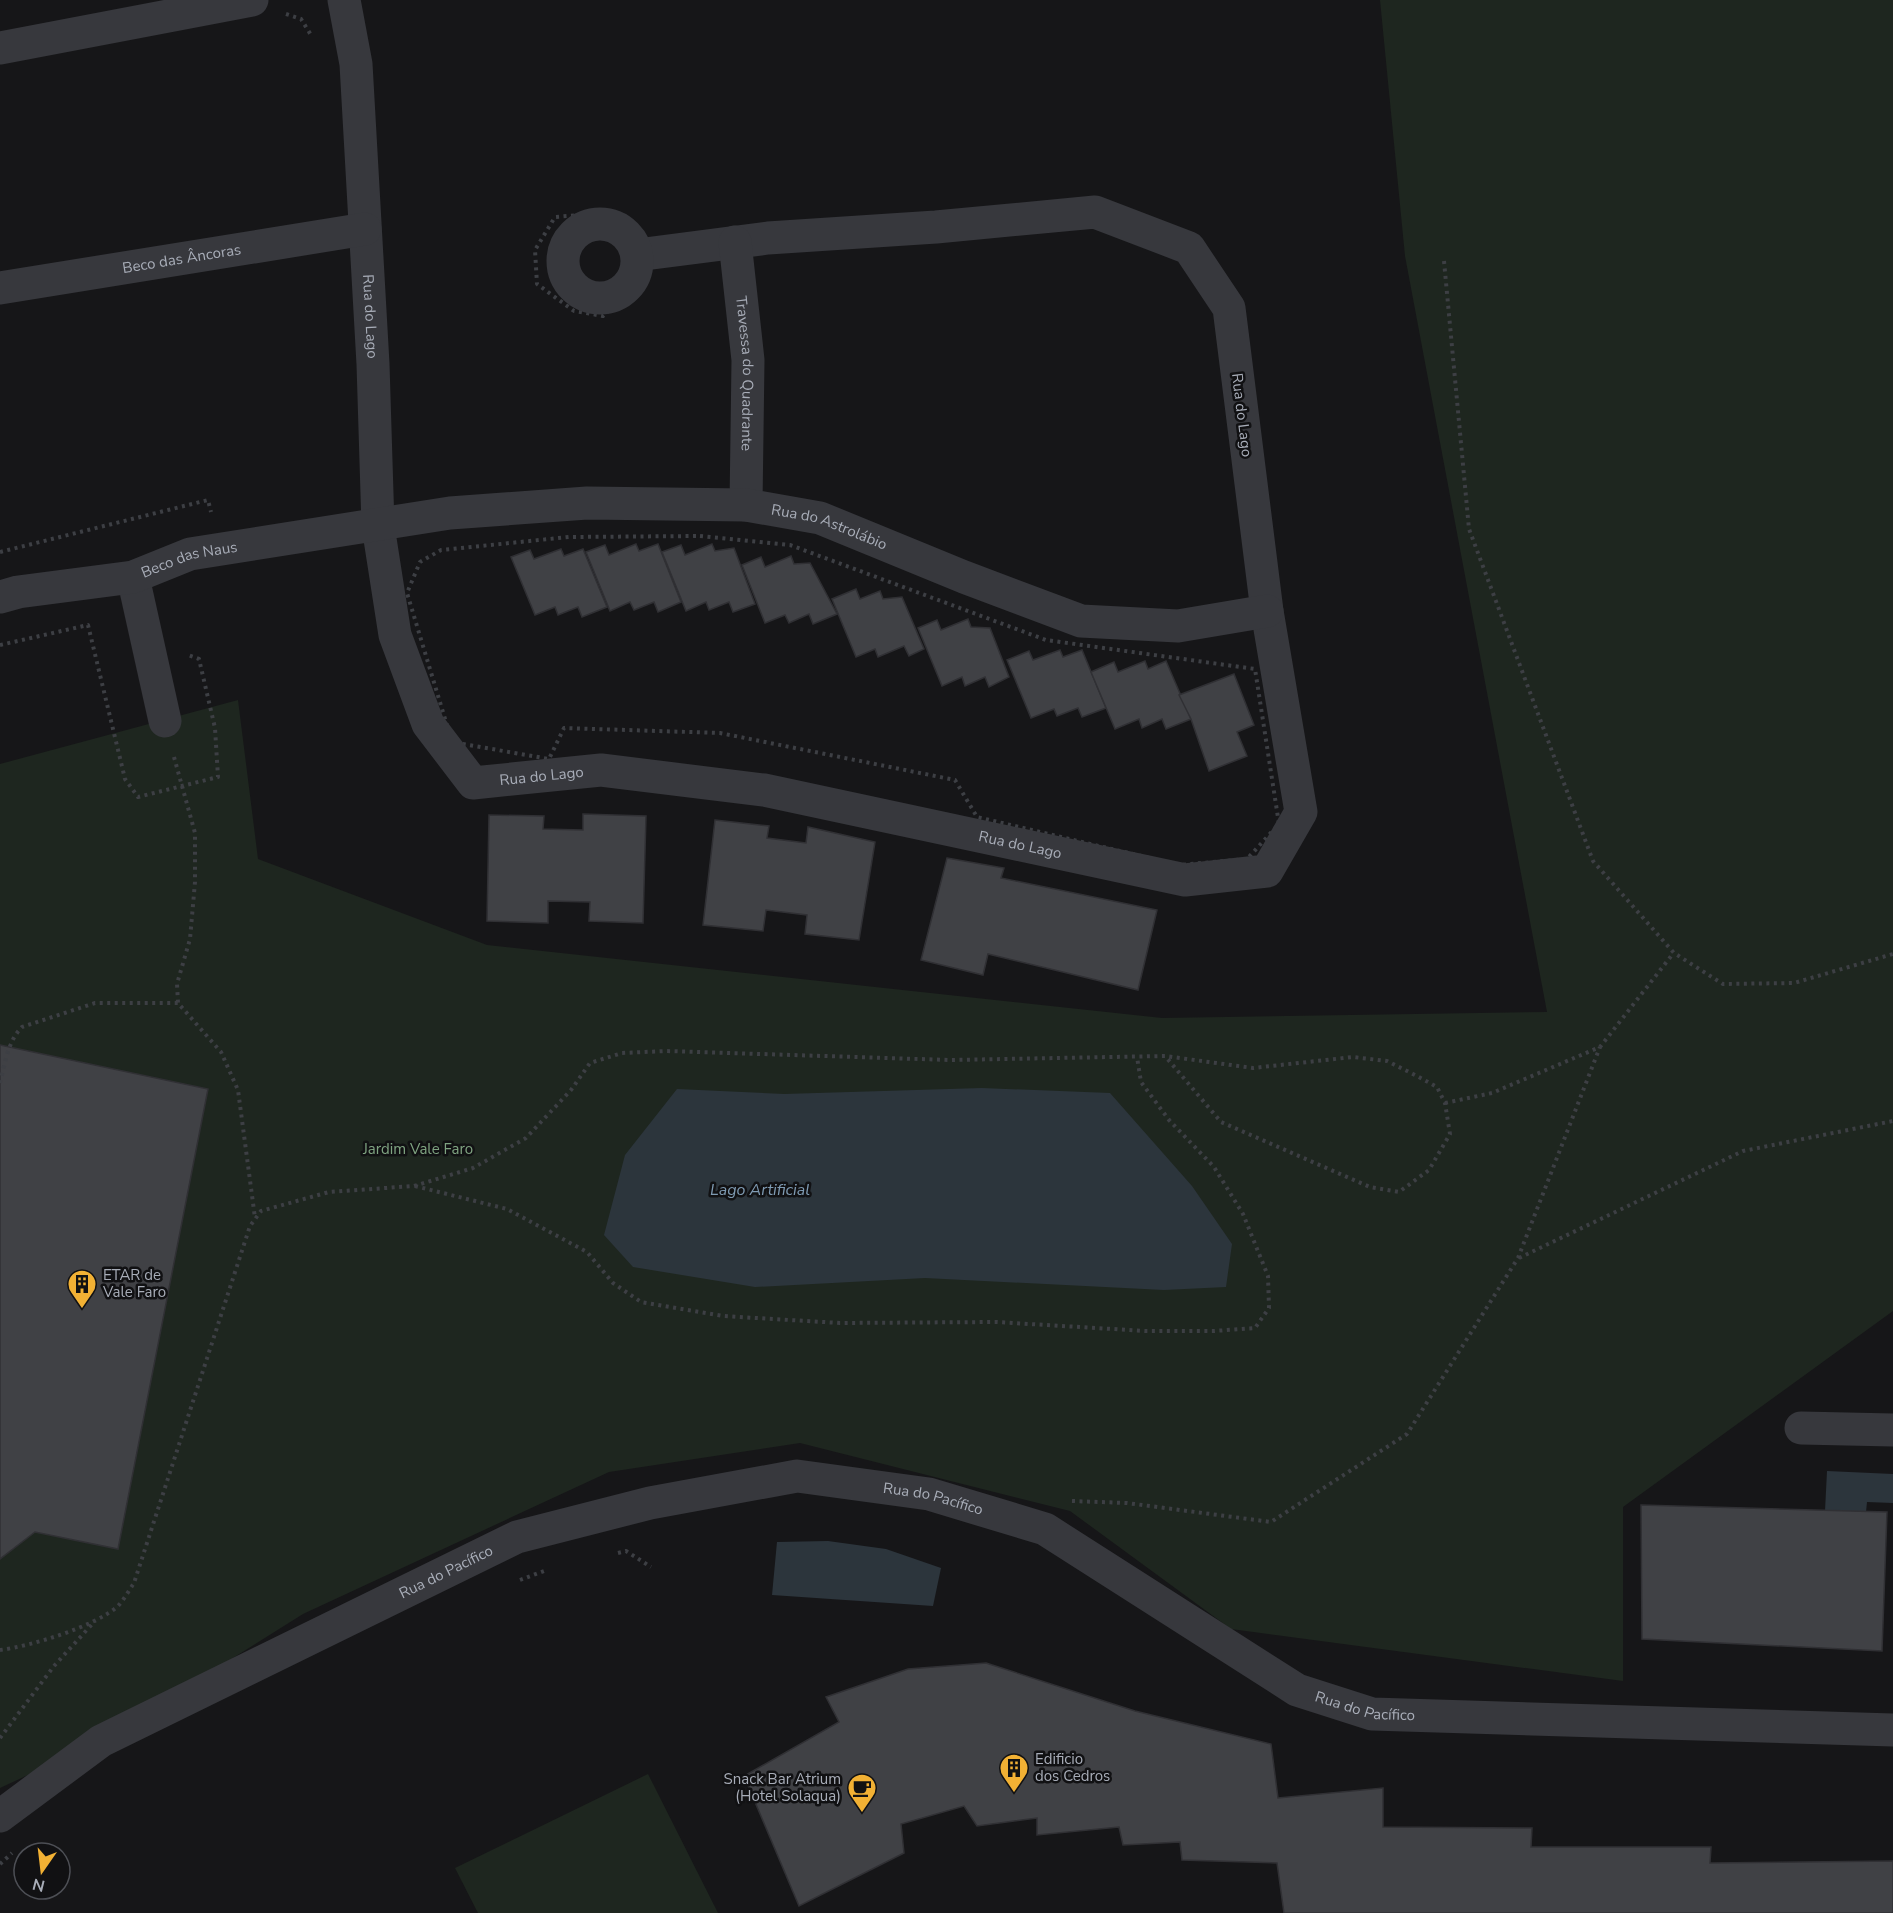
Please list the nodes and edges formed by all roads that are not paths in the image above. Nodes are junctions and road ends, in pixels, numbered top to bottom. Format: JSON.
{"nodes":[{"id":1,"x":344,"y":0,"type":"edge"},
{"id":2,"x":265,"y":6,"type":"edge"},
{"id":3,"x":0,"y":48,"type":"edge"},
{"id":4,"x":365,"y":229,"type":"junction"},
{"id":5,"x":735,"y":242,"type":"junction"},
{"id":6,"x":637,"y":255,"type":"dead end"},
{"id":7,"x":0,"y":288,"type":"edge"},
{"id":8,"x":746,"y":505,"type":"junction"},
{"id":9,"x":378,"y":526,"type":"junction"},
{"id":10,"x":133,"y":577,"type":"junction"},
{"id":11,"x":0,"y":597,"type":"edge"},
{"id":12,"x":1266,"y":611,"type":"junction"},
{"id":13,"x":165,"y":721,"type":"road end"},
{"id":14,"x":1801,"y":1428,"type":"dead end"},
{"id":15,"x":1893,"y":1430,"type":"edge"},
{"id":16,"x":1893,"y":1730,"type":"edge"},
{"id":17,"x":0,"y":1816,"type":"edge"}],
"edges":[{"from":1,"to":4,"type":"street","name":"Rua do Lago"},
{"from":2,"to":3,"type":"street"},
{"from":4,"to":7,"type":"street","name":"Beco das Âncoras"},
{"from":4,"to":9,"type":"street","name":"Rua do Lago"},
{"from":5,"to":6,"type":"street","name":"Rua do Lago"},
{"from":5,"to":8,"type":"street","name":"Travessa do Quadrante"},
{"from":5,"to":12,"type":"street","name":"Rua do Lago"},
{"from":8,"to":9,"type":"street","name":"Rua do Astrolábio"},
{"from":8,"to":12,"type":"street","name":"Rua do Astrolábio"},
{"from":9,"to":10,"type":"street","name":"Beco das Naus"},
{"from":9,"to":12,"type":"street","name":"Rua do Lago"},
{"from":10,"to":11,"type":"street","name":"Beco das Naus"},
{"from":10,"to":13,"type":"street"},
{"from":14,"to":15,"type":"street"},
{"from":16,"to":17,"type":"street","name":"Rua do Pacífico"}]}
